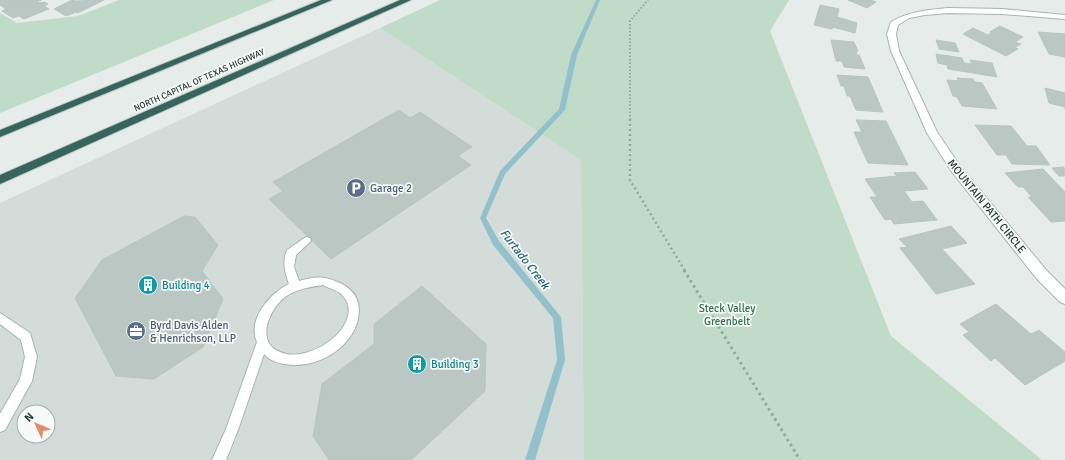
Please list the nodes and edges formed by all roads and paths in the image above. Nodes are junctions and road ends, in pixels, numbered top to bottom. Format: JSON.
{"nodes":[{"id":1,"x":328,"y":0,"type":"edge"},
{"id":2,"x":407,"y":0,"type":"edge"},
{"id":3,"x":648,"y":0,"type":"edge"},
{"id":4,"x":1065,"y":17,"type":"edge"},
{"id":5,"x":21,"y":125,"type":"junction"},
{"id":6,"x":0,"y":128,"type":"edge"},
{"id":7,"x":0,"y":134,"type":"edge"},
{"id":8,"x":0,"y":180,"type":"edge"},
{"id":9,"x":306,"y":241,"type":"dead end"},
{"id":10,"x":295,"y":286,"type":"junction"},
{"id":11,"x":1065,"y":298,"type":"edge"},
{"id":12,"x":0,"y":318,"type":"edge"},
{"id":13,"x":262,"y":343,"type":"junction"},
{"id":14,"x":0,"y":426,"type":"edge"},
{"id":15,"x":219,"y":460,"type":"edge"},
{"id":16,"x":800,"y":460,"type":"edge"}],
"edges":[{"from":1,"to":5,"type":"highway"},
{"from":2,"to":8,"type":"highway","name":"NORTH CAPITAL OF TEXAS HIGHWAY"},
{"from":3,"to":16,"type":"path"},
{"from":4,"to":11,"type":"street","name":"MOUNTAIN PATH CIRCLE"},
{"from":5,"to":6,"type":"highway"},
{"from":5,"to":7,"type":"highway"},
{"from":9,"to":10,"type":"lane"},
{"from":10,"to":13,"type":"lane"},
{"from":10,"to":13,"type":"lane"},
{"from":12,"to":14,"type":"lane"},
{"from":13,"to":15,"type":"lane"}]}
